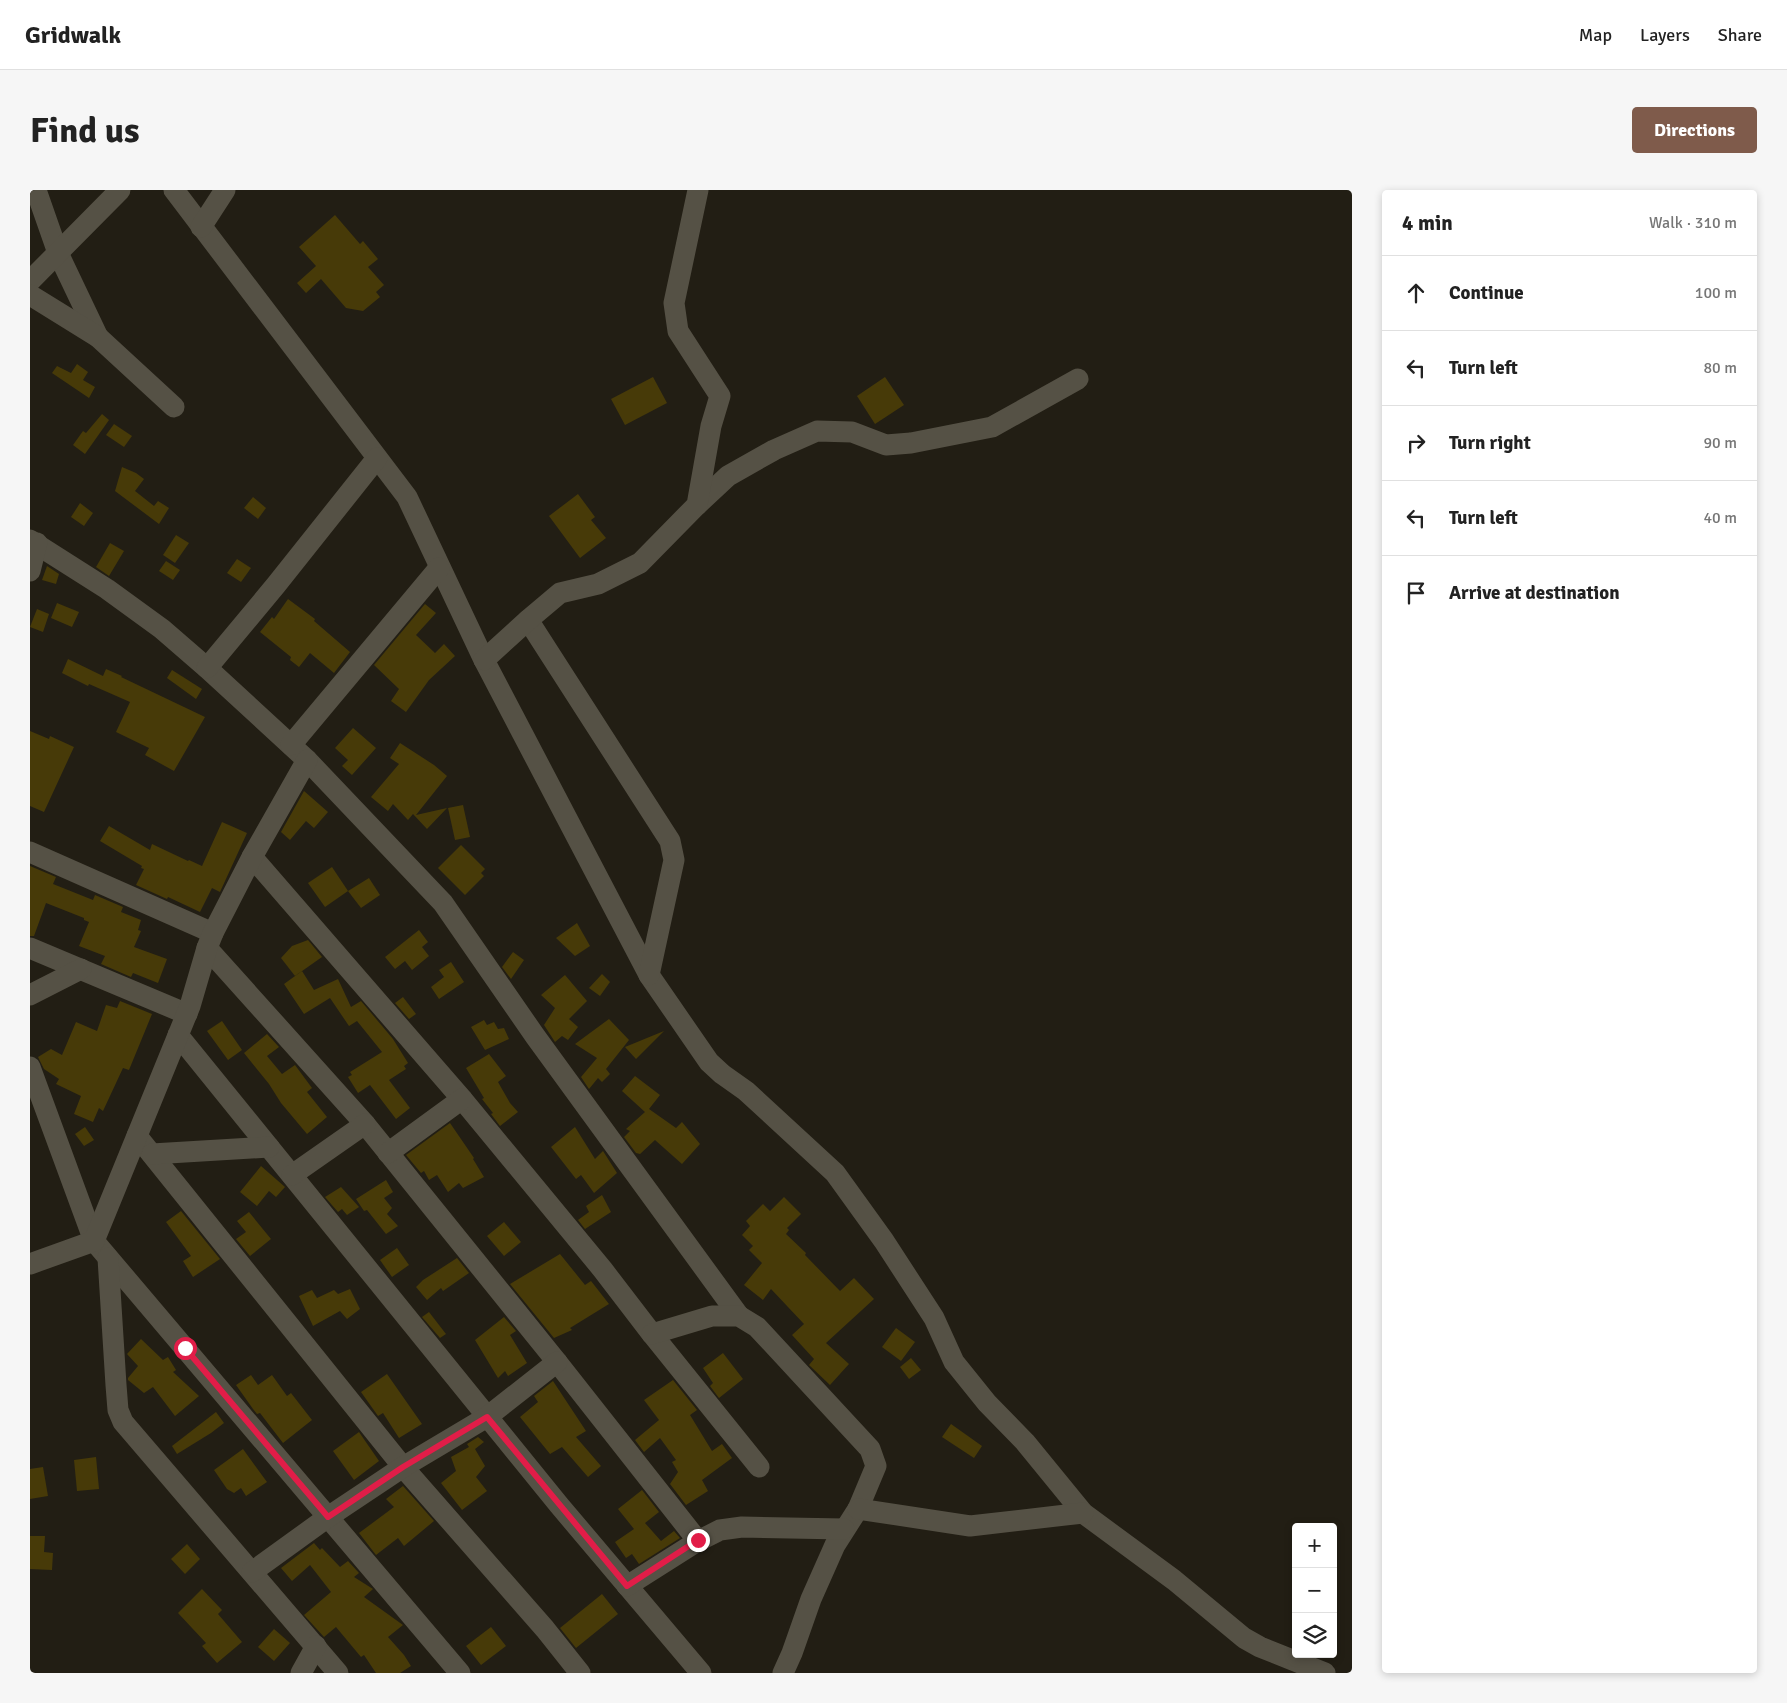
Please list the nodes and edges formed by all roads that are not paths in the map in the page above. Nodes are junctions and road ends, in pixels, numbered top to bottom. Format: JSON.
{"nodes":[{"id":1,"x":36,"y":190,"type":"edge"},
{"id":2,"x":120,"y":190,"type":"edge"},
{"id":3,"x":174,"y":190,"type":"edge"},
{"id":4,"x":225,"y":190,"type":"edge"},
{"id":5,"x":698,"y":190,"type":"edge"},
{"id":6,"x":201,"y":227,"type":"junction"},
{"id":7,"x":58,"y":253,"type":"junction"},
{"id":8,"x":30,"y":281,"type":"edge"},
{"id":9,"x":30,"y":295,"type":"edge"},
{"id":10,"x":98,"y":337,"type":"junction"},
{"id":11,"x":1078,"y":379,"type":"dead end"},
{"id":12,"x":174,"y":406,"type":"dead end"},
{"id":13,"x":377,"y":458,"type":"junction"},
{"id":14,"x":697,"y":505,"type":"junction"},
{"id":15,"x":34,"y":541,"type":"edge"},
{"id":16,"x":439,"y":568,"type":"junction"},
{"id":17,"x":30,"y":571,"type":"edge"},
{"id":18,"x":528,"y":620,"type":"junction"},
{"id":19,"x":484,"y":660,"type":"junction"},
{"id":20,"x":207,"y":668,"type":"junction"},
{"id":21,"x":291,"y":745,"type":"junction"},
{"id":22,"x":307,"y":760,"type":"junction"},
{"id":23,"x":30,"y":852,"type":"edge"},
{"id":24,"x":252,"y":857,"type":"junction"},
{"id":25,"x":210,"y":940,"type":"junction"},
{"id":26,"x":30,"y":948,"type":"edge"},
{"id":27,"x":81,"y":969,"type":"junction"},
{"id":28,"x":649,"y":975,"type":"junction"},
{"id":29,"x":30,"y":995,"type":"edge"},
{"id":30,"x":187,"y":1014,"type":"junction"},
{"id":31,"x":178,"y":1035,"type":"junction"},
{"id":32,"x":30,"y":1067,"type":"edge"},
{"id":33,"x":462,"y":1099,"type":"junction"},
{"id":34,"x":365,"y":1124,"type":"junction"},
{"id":35,"x":137,"y":1136,"type":"junction"},
{"id":36,"x":269,"y":1147,"type":"junction"},
{"id":37,"x":388,"y":1153,"type":"junction"},
{"id":38,"x":152,"y":1154,"type":"junction"},
{"id":39,"x":292,"y":1176,"type":"junction"},
{"id":40,"x":94,"y":1241,"type":"junction"},
{"id":41,"x":108,"y":1258,"type":"junction"},
{"id":42,"x":30,"y":1264,"type":"edge"},
{"id":43,"x":739,"y":1316,"type":"junction"},
{"id":44,"x":652,"y":1334,"type":"junction"},
{"id":45,"x":557,"y":1362,"type":"junction"},
{"id":46,"x":487,"y":1417,"type":"junction"},
{"id":47,"x":403,"y":1467,"type":"junction"},
{"id":48,"x":759,"y":1467,"type":"dead end"},
{"id":49,"x":858,"y":1509,"type":"junction"},
{"id":50,"x":1083,"y":1513,"type":"junction"},
{"id":51,"x":328,"y":1517,"type":"junction"},
{"id":52,"x":844,"y":1529,"type":"junction"},
{"id":53,"x":698,"y":1540,"type":"junction"},
{"id":54,"x":252,"y":1572,"type":"junction"},
{"id":55,"x":627,"y":1586,"type":"junction"},
{"id":56,"x":316,"y":1646,"type":"junction"},
{"id":57,"x":454,"y":1671,"type":"edge"},
{"id":58,"x":301,"y":1673,"type":"edge"},
{"id":59,"x":338,"y":1673,"type":"edge"},
{"id":60,"x":580,"y":1673,"type":"edge"},
{"id":61,"x":701,"y":1673,"type":"edge"},
{"id":62,"x":783,"y":1673,"type":"edge"},
{"id":63,"x":1325,"y":1673,"type":"edge"}],
"edges":[{"from":1,"to":7,"type":"street"},
{"from":2,"to":7,"type":"street"},
{"from":3,"to":6,"type":"street"},
{"from":4,"to":6,"type":"street"},
{"from":5,"to":14,"type":"street"},
{"from":6,"to":13,"type":"street"},
{"from":7,"to":8,"type":"street"},
{"from":7,"to":10,"type":"street"},
{"from":9,"to":10,"type":"street"},
{"from":10,"to":12,"type":"street"},
{"from":11,"to":14,"type":"street"},
{"from":13,"to":16,"type":"street"},
{"from":13,"to":20,"type":"street"},
{"from":14,"to":18,"type":"street"},
{"from":15,"to":17,"type":"street"},
{"from":15,"to":20,"type":"street"},
{"from":16,"to":19,"type":"street"},
{"from":16,"to":21,"type":"street"},
{"from":18,"to":19,"type":"street"},
{"from":18,"to":28,"type":"street"},
{"from":19,"to":28,"type":"street"},
{"from":20,"to":21,"type":"street"},
{"from":21,"to":22,"type":"street"},
{"from":22,"to":24,"type":"street"},
{"from":22,"to":43,"type":"street"},
{"from":23,"to":25,"type":"street"},
{"from":24,"to":25,"type":"street"},
{"from":24,"to":33,"type":"street"},
{"from":25,"to":30,"type":"street"},
{"from":25,"to":34,"type":"street"},
{"from":26,"to":27,"type":"street"},
{"from":27,"to":29,"type":"street"},
{"from":27,"to":30,"type":"street"},
{"from":28,"to":50,"type":"street"},
{"from":30,"to":31,"type":"street"},
{"from":31,"to":35,"type":"street"},
{"from":31,"to":36,"type":"street"},
{"from":32,"to":40,"type":"street"},
{"from":33,"to":37,"type":"street"},
{"from":33,"to":44,"type":"street"},
{"from":34,"to":37,"type":"street"},
{"from":34,"to":39,"type":"street"},
{"from":35,"to":38,"type":"street"},
{"from":35,"to":40,"type":"street"},
{"from":36,"to":38,"type":"street"},
{"from":36,"to":39,"type":"street"},
{"from":37,"to":45,"type":"street"},
{"from":38,"to":47,"type":"street"},
{"from":39,"to":46,"type":"street"},
{"from":40,"to":41,"type":"street"},
{"from":40,"to":42,"type":"street"},
{"from":41,"to":51,"type":"street"},
{"from":41,"to":54,"type":"street"},
{"from":43,"to":44,"type":"street"},
{"from":43,"to":49,"type":"street"},
{"from":44,"to":48,"type":"street"},
{"from":45,"to":46,"type":"street"},
{"from":45,"to":53,"type":"street"},
{"from":46,"to":47,"type":"street"},
{"from":46,"to":55,"type":"street"},
{"from":47,"to":51,"type":"street"},
{"from":47,"to":60,"type":"street"},
{"from":49,"to":50,"type":"street"},
{"from":49,"to":52,"type":"street"},
{"from":50,"to":63,"type":"street"},
{"from":51,"to":54,"type":"street"},
{"from":51,"to":57,"type":"street"},
{"from":52,"to":53,"type":"street"},
{"from":52,"to":62,"type":"street"},
{"from":53,"to":55,"type":"street"},
{"from":54,"to":56,"type":"street"},
{"from":55,"to":61,"type":"street"},
{"from":56,"to":58,"type":"street"},
{"from":56,"to":59,"type":"street"}]}
